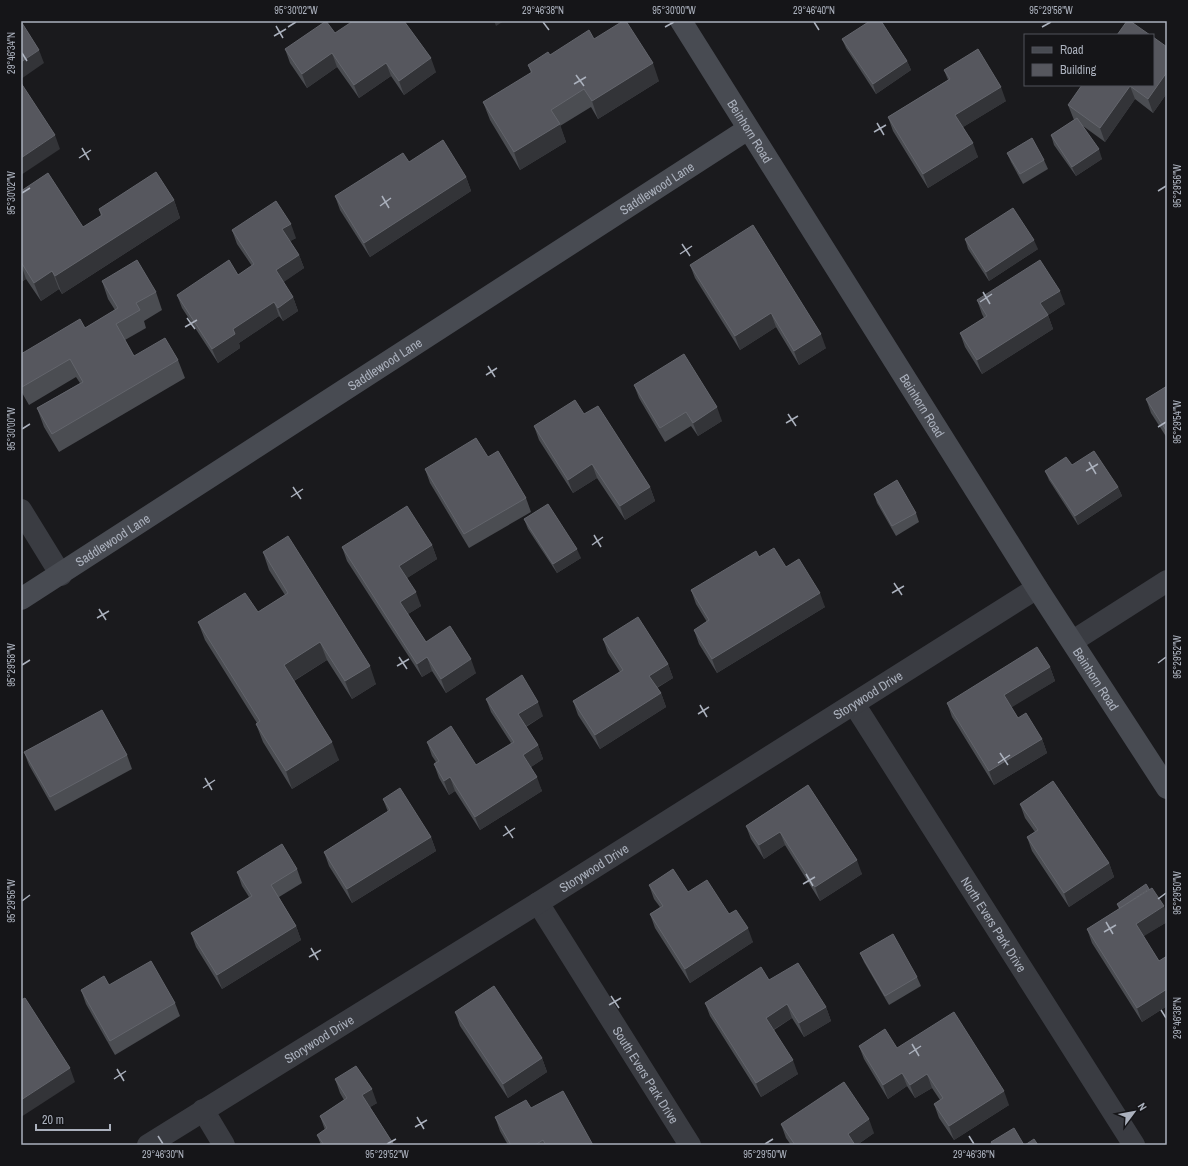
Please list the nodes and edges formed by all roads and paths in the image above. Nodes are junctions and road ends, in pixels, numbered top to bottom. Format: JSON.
{"nodes":[{"id":1,"x":681,"y":21,"type":"edge"},
{"id":2,"x":748,"y":129,"type":"junction"},
{"id":3,"x":21,"y":510,"type":"edge"},
{"id":4,"x":61,"y":575,"type":"junction"},
{"id":5,"x":1167,"y":582,"type":"edge"},
{"id":6,"x":1038,"y":588,"type":"junction"},
{"id":7,"x":21,"y":599,"type":"edge"},
{"id":8,"x":1073,"y":641,"type":"junction"},
{"id":9,"x":854,"y":704,"type":"junction"},
{"id":10,"x":1167,"y":788,"type":"edge"},
{"id":11,"x":538,"y":903,"type":"junction"},
{"id":12,"x":203,"y":1110,"type":"junction"},
{"id":13,"x":148,"y":1145,"type":"edge"},
{"id":14,"x":224,"y":1145,"type":"edge"},
{"id":15,"x":690,"y":1145,"type":"edge"},
{"id":16,"x":1134,"y":1145,"type":"edge"}],
"edges":[{"from":1,"to":2,"type":"street","name":"Beinhorn Road"},
{"from":2,"to":4,"type":"street","name":"Saddlewood Lane"},
{"from":2,"to":6,"type":"street","name":"Beinhorn Road"},
{"from":3,"to":4,"type":"street"},
{"from":4,"to":7,"type":"street","name":"Saddlewood Lane"},
{"from":5,"to":8,"type":"street"},
{"from":6,"to":8,"type":"street","name":"Beinhorn Road"},
{"from":6,"to":9,"type":"street","name":"Storywood Drive"},
{"from":8,"to":10,"type":"street","name":"Beinhorn Road"},
{"from":9,"to":11,"type":"street","name":"Storywood Drive"},
{"from":9,"to":16,"type":"street","name":"North Evers Park Drive"},
{"from":11,"to":12,"type":"street","name":"Storywood Drive"},
{"from":11,"to":15,"type":"street","name":"South Evers Park Drive"},
{"from":12,"to":13,"type":"street","name":"Storywood Drive"},
{"from":12,"to":14,"type":"street"}]}
